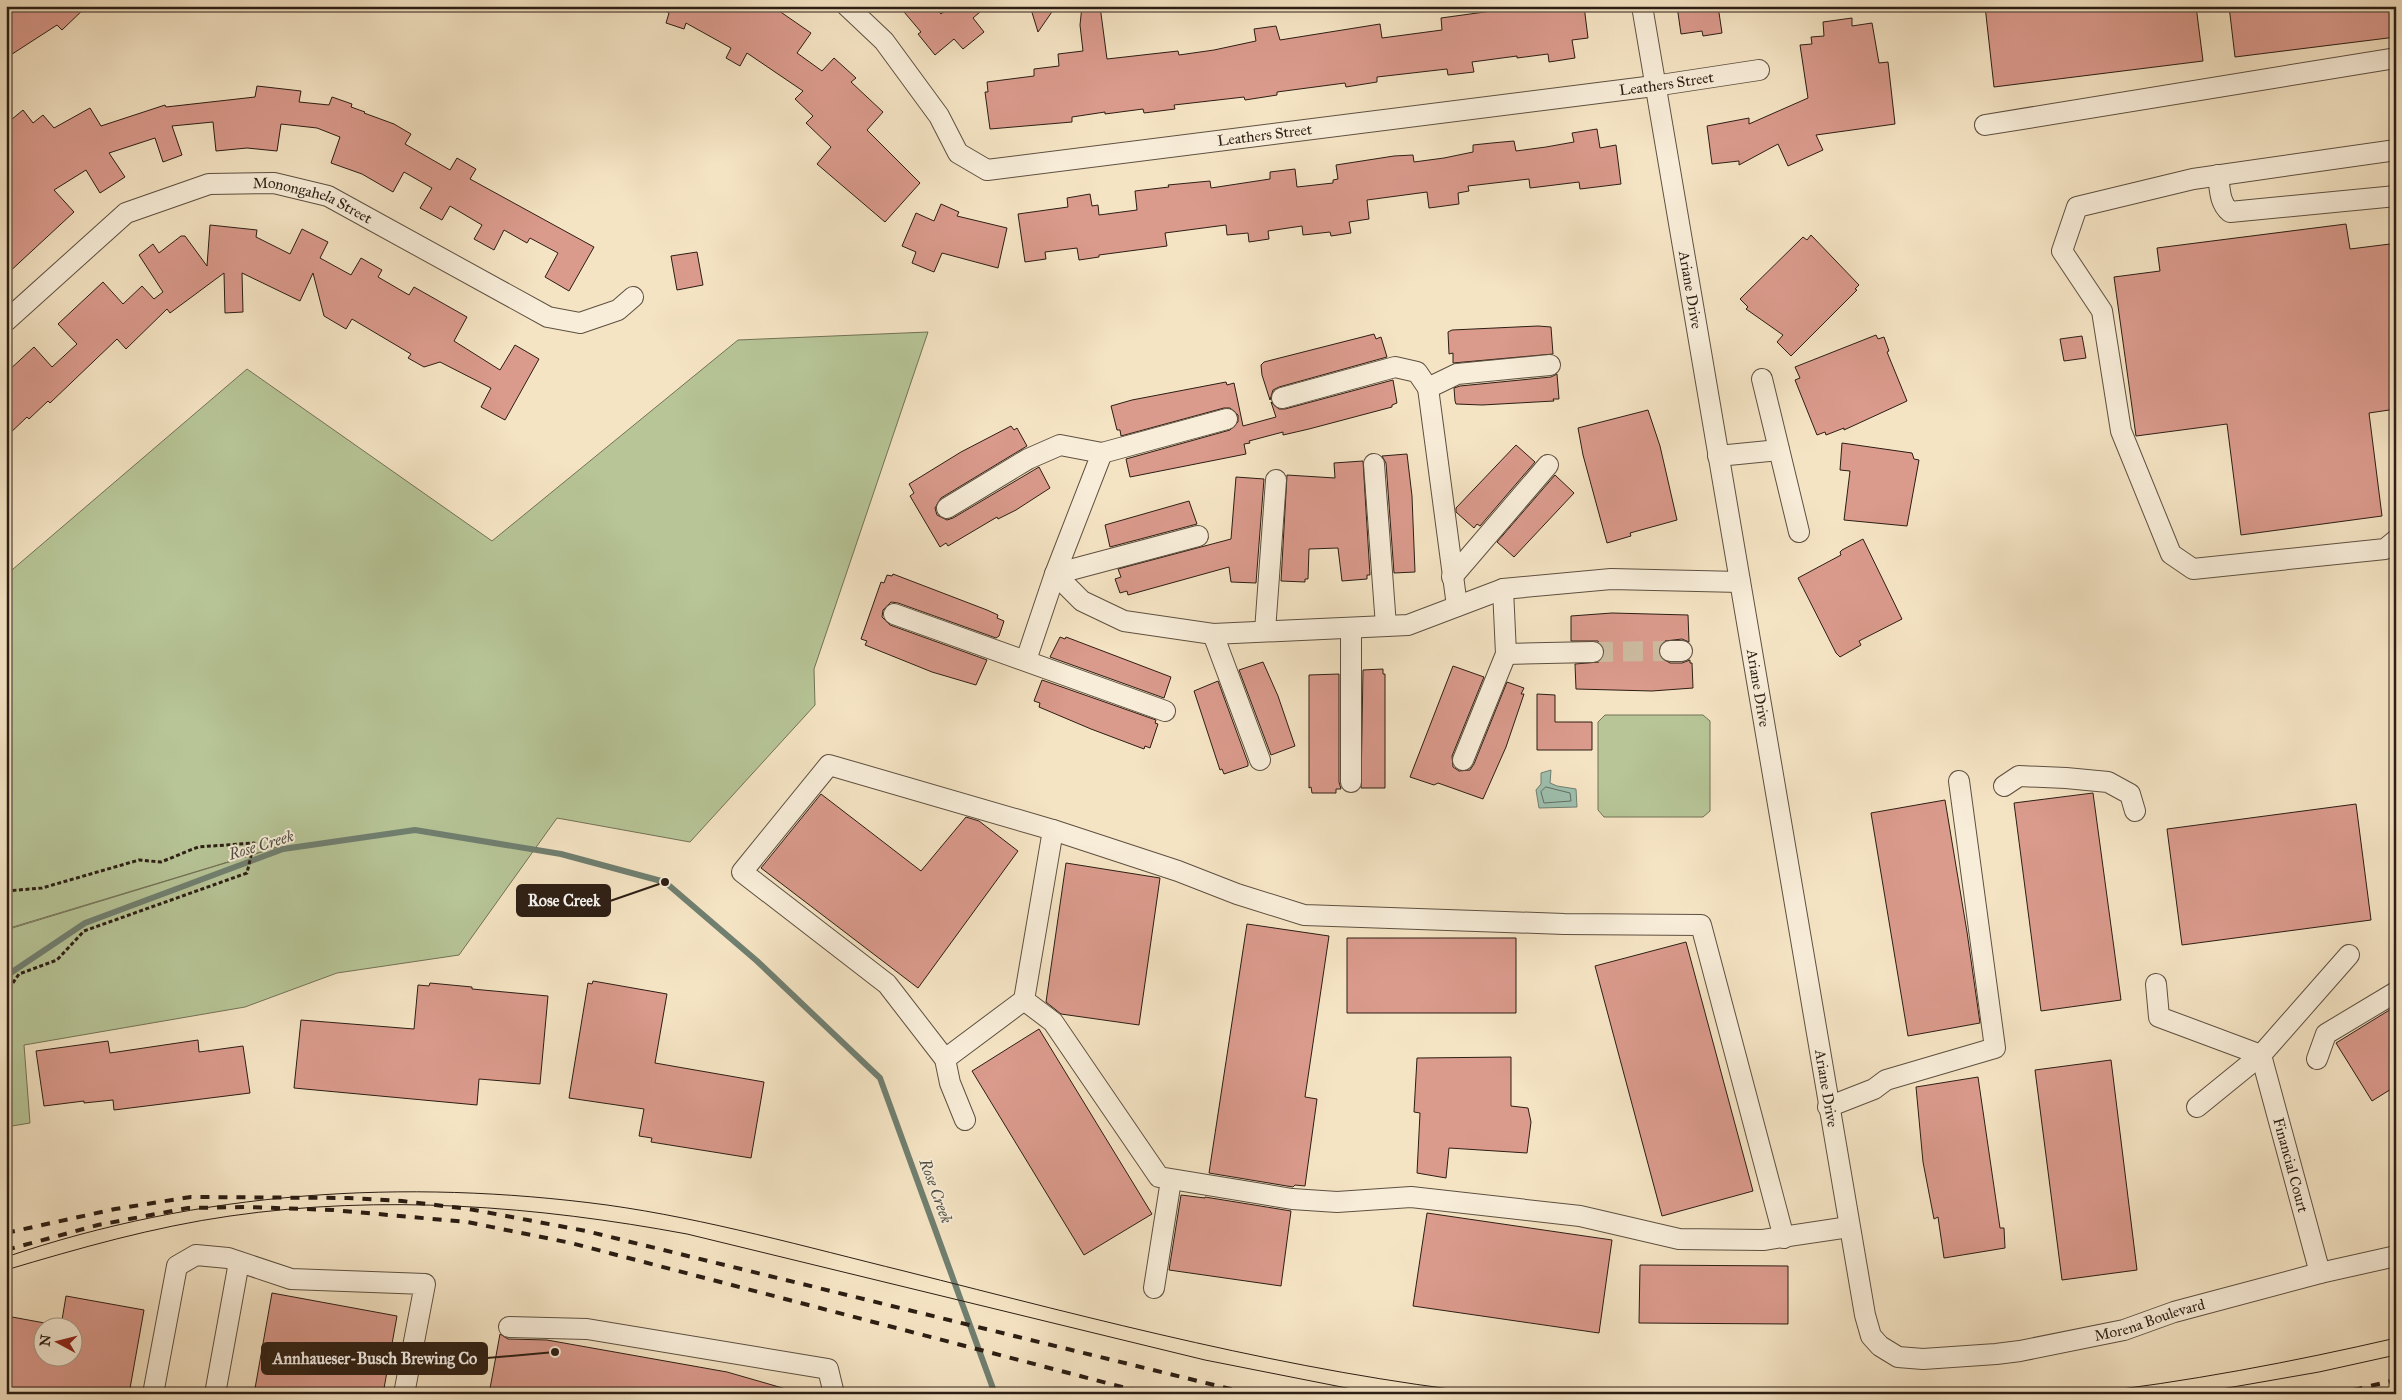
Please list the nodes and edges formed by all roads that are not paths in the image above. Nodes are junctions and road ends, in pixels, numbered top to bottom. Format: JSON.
{"nodes":[{"id":1,"x":847,"y":6,"type":"edge"},
{"id":2,"x":1642,"y":6,"type":"edge"},
{"id":3,"x":2396,"y":58,"type":"edge"},
{"id":4,"x":1759,"y":70,"type":"dead end"},
{"id":5,"x":1654,"y":86,"type":"junction"},
{"id":6,"x":1985,"y":125,"type":"dead end"},
{"id":7,"x":2396,"y":150,"type":"edge"},
{"id":8,"x":2218,"y":175,"type":"junction"},
{"id":9,"x":2396,"y":196,"type":"edge"},
{"id":10,"x":633,"y":297,"type":"dead end"},
{"id":11,"x":6,"y":321,"type":"edge"},
{"id":12,"x":1550,"y":365,"type":"dead end"},
{"id":13,"x":1762,"y":379,"type":"dead end"},
{"id":14,"x":1428,"y":388,"type":"junction"},
{"id":15,"x":1282,"y":398,"type":"dead end"},
{"id":16,"x":1227,"y":419,"type":"dead end"},
{"id":17,"x":1779,"y":450,"type":"junction"},
{"id":18,"x":1102,"y":453,"type":"junction"},
{"id":19,"x":1718,"y":456,"type":"junction"},
{"id":20,"x":1374,"y":464,"type":"dead end"},
{"id":21,"x":1548,"y":466,"type":"dead end"},
{"id":22,"x":1276,"y":480,"type":"dead end"},
{"id":23,"x":947,"y":508,"type":"dead end"},
{"id":24,"x":1800,"y":532,"type":"dead end"},
{"id":25,"x":1198,"y":536,"type":"dead end"},
{"id":26,"x":2396,"y":540,"type":"edge"},
{"id":27,"x":1055,"y":574,"type":"junction"},
{"id":28,"x":1452,"y":577,"type":"junction"},
{"id":29,"x":1740,"y":582,"type":"junction"},
{"id":30,"x":1503,"y":589,"type":"junction"},
{"id":31,"x":1457,"y":606,"type":"junction"},
{"id":32,"x":894,"y":614,"type":"dead end"},
{"id":33,"x":1386,"y":626,"type":"junction"},
{"id":34,"x":1351,"y":628,"type":"junction"},
{"id":35,"x":1265,"y":631,"type":"junction"},
{"id":36,"x":1213,"y":634,"type":"junction"},
{"id":37,"x":1593,"y":652,"type":"tunnel mouth"},
{"id":38,"x":1506,"y":654,"type":"junction"},
{"id":39,"x":1026,"y":660,"type":"junction"},
{"id":40,"x":1165,"y":711,"type":"dead end"},
{"id":41,"x":1260,"y":760,"type":"dead end"},
{"id":42,"x":1463,"y":760,"type":"dead end"},
{"id":43,"x":1959,"y":781,"type":"dead end"},
{"id":44,"x":1351,"y":782,"type":"dead end"},
{"id":45,"x":2004,"y":786,"type":"dead end"},
{"id":46,"x":2135,"y":811,"type":"dead end"},
{"id":47,"x":1052,"y":830,"type":"junction"},
{"id":48,"x":2349,"y":955,"type":"dead end"},
{"id":49,"x":2156,"y":984,"type":"dead end"},
{"id":50,"x":2396,"y":992,"type":"edge"},
{"id":51,"x":1024,"y":1000,"type":"junction"},
{"id":52,"x":2261,"y":1056,"type":"junction"},
{"id":53,"x":945,"y":1059,"type":"junction"},
{"id":54,"x":2317,"y":1060,"type":"dead end"},
{"id":55,"x":1828,"y":1107,"type":"junction"},
{"id":56,"x":2197,"y":1107,"type":"dead end"},
{"id":57,"x":965,"y":1120,"type":"dead end"},
{"id":58,"x":1171,"y":1180,"type":"junction"},
{"id":59,"x":1849,"y":1228,"type":"junction"},
{"id":60,"x":1784,"y":1238,"type":"junction"},
{"id":61,"x":2396,"y":1256,"type":"edge"},
{"id":62,"x":239,"y":1262,"type":"junction"},
{"id":63,"x":2320,"y":1273,"type":"junction"},
{"id":64,"x":1154,"y":1288,"type":"dead end"},
{"id":65,"x":510,"y":1327,"type":"dead end"},
{"id":66,"x":1898,"y":1357,"type":"joint"},
{"id":67,"x":154,"y":1394,"type":"edge"},
{"id":68,"x":215,"y":1394,"type":"edge"},
{"id":69,"x":404,"y":1394,"type":"edge"},
{"id":70,"x":834,"y":1394,"type":"edge"}],
"edges":[{"from":1,"to":5,"type":"street","name":"Leathers Street"},
{"from":2,"to":5,"type":"street","name":"Ariane Drive"},
{"from":3,"to":6,"type":"street"},
{"from":4,"to":5,"type":"street","name":"Leathers Street"},
{"from":5,"to":19,"type":"street","name":"Ariane Drive"},
{"from":7,"to":8,"type":"street"},
{"from":8,"to":9,"type":"street"},
{"from":8,"to":26,"type":"street"},
{"from":10,"to":11,"type":"street","name":"Monongahela Street"},
{"from":12,"to":14,"type":"street"},
{"from":13,"to":17,"type":"street"},
{"from":14,"to":15,"type":"street"},
{"from":14,"to":28,"type":"street"},
{"from":16,"to":18,"type":"street"},
{"from":17,"to":19,"type":"street"},
{"from":17,"to":24,"type":"street"},
{"from":18,"to":23,"type":"street"},
{"from":18,"to":27,"type":"street"},
{"from":19,"to":29,"type":"street","name":"Ariane Drive"},
{"from":20,"to":33,"type":"street"},
{"from":21,"to":28,"type":"street"},
{"from":22,"to":35,"type":"street"},
{"from":25,"to":27,"type":"street"},
{"from":27,"to":36,"type":"street"},
{"from":27,"to":39,"type":"street"},
{"from":28,"to":31,"type":"street"},
{"from":29,"to":30,"type":"street"},
{"from":29,"to":55,"type":"street","name":"Ariane Drive"},
{"from":30,"to":31,"type":"street"},
{"from":30,"to":38,"type":"street"},
{"from":31,"to":33,"type":"street"},
{"from":32,"to":39,"type":"street"},
{"from":33,"to":34,"type":"street"},
{"from":34,"to":35,"type":"street"},
{"from":34,"to":44,"type":"street"},
{"from":35,"to":36,"type":"street"},
{"from":36,"to":41,"type":"street"},
{"from":37,"to":38,"type":"street"},
{"from":38,"to":42,"type":"street"},
{"from":39,"to":40,"type":"street"},
{"from":43,"to":55,"type":"street"},
{"from":45,"to":46,"type":"street"},
{"from":47,"to":51,"type":"street"},
{"from":47,"to":53,"type":"street"},
{"from":47,"to":60,"type":"street"},
{"from":48,"to":52,"type":"street"},
{"from":49,"to":52,"type":"street"},
{"from":50,"to":54,"type":"street"},
{"from":51,"to":53,"type":"street"},
{"from":51,"to":58,"type":"street"},
{"from":52,"to":56,"type":"street"},
{"from":52,"to":63,"type":"street","name":"Financial Court"},
{"from":53,"to":57,"type":"street"},
{"from":55,"to":59,"type":"street","name":"Ariane Drive"},
{"from":58,"to":60,"type":"street"},
{"from":58,"to":64,"type":"street"},
{"from":59,"to":60,"type":"street"},
{"from":59,"to":66,"type":"street","name":"Ariane Drive"},
{"from":61,"to":63,"type":"street","name":"Morena Boulevard"},
{"from":62,"to":67,"type":"street"},
{"from":62,"to":68,"type":"street"},
{"from":62,"to":69,"type":"street"},
{"from":63,"to":66,"type":"street","name":"Morena Boulevard"},
{"from":65,"to":70,"type":"street"}]}
